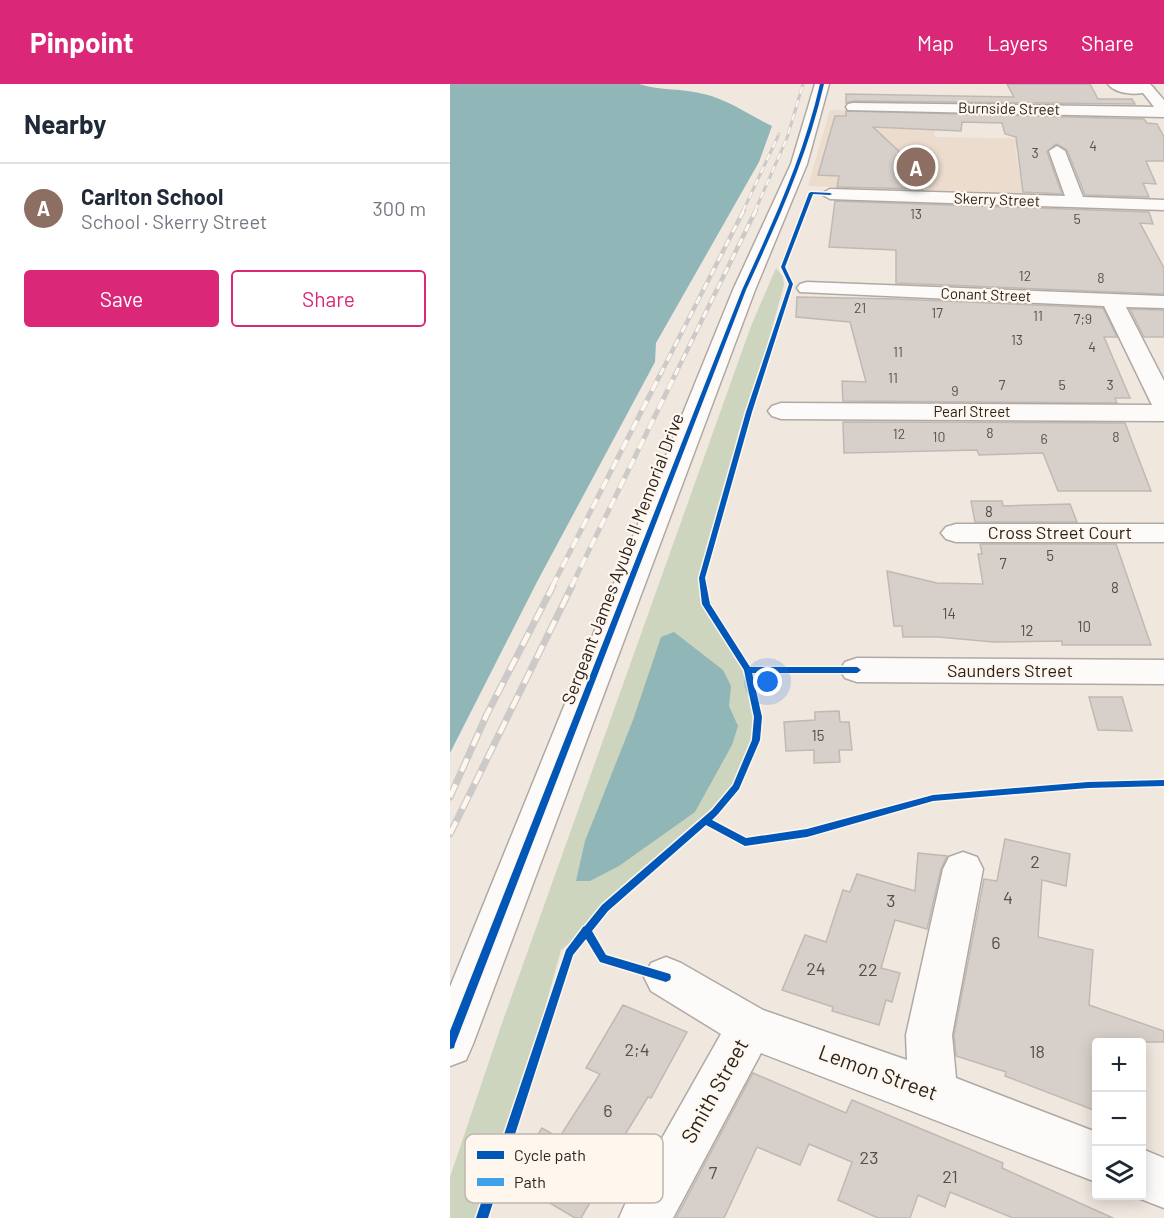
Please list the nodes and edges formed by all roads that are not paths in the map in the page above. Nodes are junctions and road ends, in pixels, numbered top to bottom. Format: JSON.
{"nodes":[{"id":1,"x":822,"y":84,"type":"edge"},
{"id":2,"x":1115,"y":84,"type":"edge"},
{"id":3,"x":1145,"y":86,"type":"edge"},
{"id":4,"x":853,"y":107,"type":"dead end"},
{"id":5,"x":1164,"y":111,"type":"edge"},
{"id":6,"x":1057,"y":151,"type":"dead end"},
{"id":7,"x":830,"y":194,"type":"dead end"},
{"id":8,"x":1076,"y":203,"type":"junction"},
{"id":9,"x":1164,"y":205,"type":"edge"},
{"id":10,"x":807,"y":288,"type":"dead end"},
{"id":11,"x":1112,"y":300,"type":"junction"},
{"id":12,"x":1164,"y":302,"type":"edge"},
{"id":13,"x":1164,"y":405,"type":"edge"},
{"id":14,"x":781,"y":411,"type":"dead end"},
{"id":15,"x":1164,"y":413,"type":"edge"},
{"id":16,"x":956,"y":533,"type":"dead end"},
{"id":17,"x":1164,"y":533,"type":"edge"},
{"id":18,"x":857,"y":670,"type":"dead end"},
{"id":19,"x":1164,"y":672,"type":"edge"},
{"id":20,"x":963,"y":869,"type":"dead end"},
{"id":21,"x":666,"y":977,"type":"dead end"},
{"id":22,"x":750,"y":1027,"type":"junction"},
{"id":23,"x":450,"y":1044,"type":"edge"},
{"id":24,"x":933,"y":1093,"type":"junction"},
{"id":25,"x":1092,"y":1155,"type":"edge"},
{"id":26,"x":1146,"y":1176,"type":"edge"},
{"id":27,"x":1164,"y":1183,"type":"edge"},
{"id":28,"x":663,"y":1185,"type":"edge"},
{"id":29,"x":653,"y":1203,"type":"edge"},
{"id":30,"x":645,"y":1218,"type":"edge"}],
"edges":[{"from":1,"to":23,"type":"main road","name":"Sergeant James Ayube II Memorial Drive"},
{"from":2,"to":3,"type":"main road"},
{"from":3,"to":5,"type":"main road"},
{"from":4,"to":5,"type":"main road","name":"Burnside Street"},
{"from":6,"to":8,"type":"main road"},
{"from":7,"to":8,"type":"main road","name":"Skerry Street"},
{"from":8,"to":9,"type":"main road","name":"Skerry Street"},
{"from":10,"to":11,"type":"main road","name":"Conant Street"},
{"from":11,"to":12,"type":"main road","name":"Conant Street"},
{"from":11,"to":13,"type":"main road"},
{"from":14,"to":15,"type":"main road","name":"Pearl Street"},
{"from":16,"to":17,"type":"main road","name":"Cross Street Court"},
{"from":18,"to":19,"type":"main road","name":"Saunders Street"},
{"from":20,"to":24,"type":"main road"},
{"from":21,"to":22,"type":"main road","name":"Lemon Street"},
{"from":22,"to":24,"type":"main road","name":"Lemon Street"},
{"from":22,"to":28,"type":"main road","name":"Smith Street"},
{"from":24,"to":25,"type":"main road","name":"Lemon Street"},
{"from":26,"to":27,"type":"main road"},
{"from":29,"to":30,"type":"main road","name":"Smith Street"}]}
